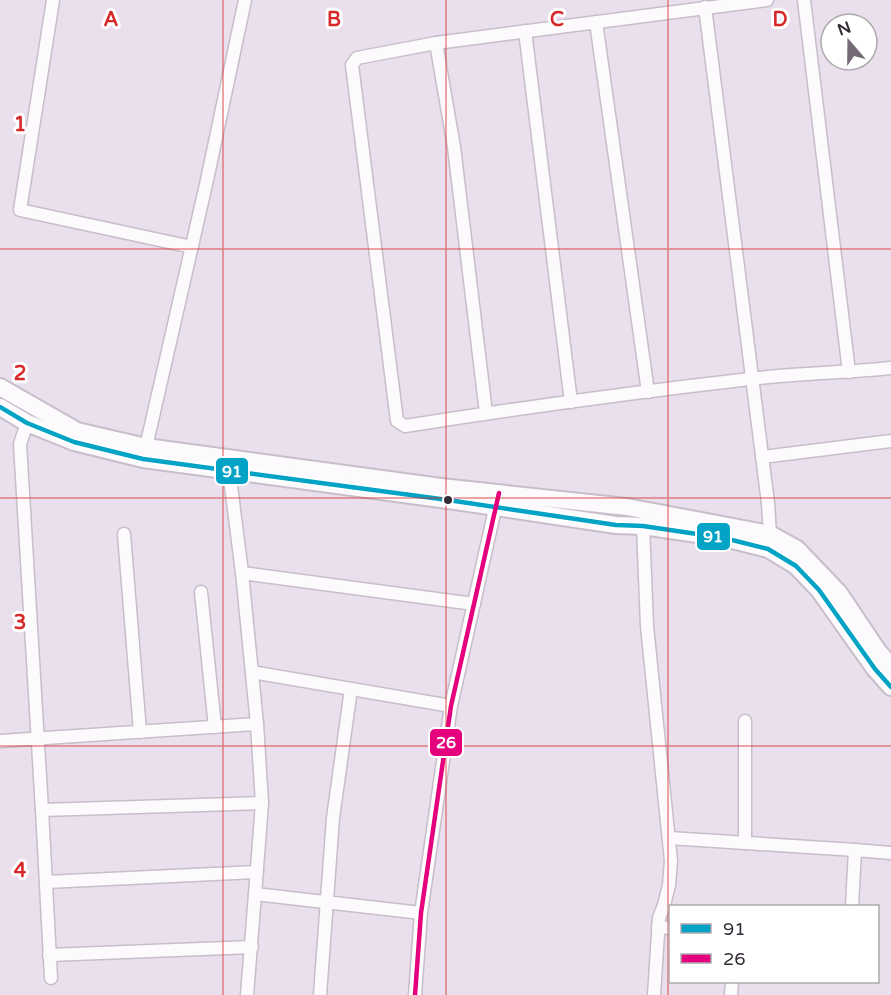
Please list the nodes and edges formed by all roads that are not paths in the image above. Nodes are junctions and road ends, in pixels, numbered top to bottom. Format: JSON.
{"nodes":[{"id":1,"x":53,"y":0,"type":"edge"},
{"id":2,"x":245,"y":0,"type":"edge"},
{"id":3,"x":767,"y":0,"type":"edge"},
{"id":4,"x":804,"y":0,"type":"edge"},
{"id":5,"x":705,"y":7,"type":"junction"},
{"id":6,"x":596,"y":22,"type":"junction"},
{"id":7,"x":525,"y":31,"type":"junction"},
{"id":8,"x":436,"y":43,"type":"junction"},
{"id":9,"x":192,"y":247,"type":"junction"},
{"id":10,"x":891,"y":368,"type":"edge"},
{"id":11,"x":849,"y":372,"type":"junction"},
{"id":12,"x":752,"y":378,"type":"junction"},
{"id":13,"x":0,"y":387,"type":"edge"},
{"id":14,"x":648,"y":392,"type":"junction"},
{"id":15,"x":571,"y":402,"type":"junction"},
{"id":16,"x":0,"y":407,"type":"edge"},
{"id":17,"x":486,"y":413,"type":"junction"},
{"id":18,"x":27,"y":423,"type":"junction"},
{"id":19,"x":891,"y":441,"type":"edge"},
{"id":20,"x":146,"y":447,"type":"junction"},
{"id":21,"x":762,"y":457,"type":"junction"},
{"id":22,"x":229,"y":470,"type":"junction"},
{"id":23,"x":497,"y":500,"type":"junction"},
{"id":24,"x":643,"y":526,"type":"junction"},
{"id":25,"x":124,"y":534,"type":"dead end"},
{"id":26,"x":770,"y":534,"type":"junction"},
{"id":27,"x":242,"y":573,"type":"junction"},
{"id":28,"x":201,"y":592,"type":"dead end"},
{"id":29,"x":474,"y":604,"type":"junction"},
{"id":30,"x":891,"y":666,"type":"edge"},
{"id":31,"x":252,"y":672,"type":"junction"},
{"id":32,"x":891,"y":687,"type":"edge"},
{"id":33,"x":351,"y":689,"type":"junction"},
{"id":34,"x":451,"y":706,"type":"junction"},
{"id":35,"x":745,"y":721,"type":"dead end"},
{"id":36,"x":257,"y":724,"type":"junction"},
{"id":37,"x":215,"y":727,"type":"junction"},
{"id":38,"x":140,"y":732,"type":"junction"},
{"id":39,"x":38,"y":739,"type":"junction"},
{"id":40,"x":0,"y":741,"type":"edge"},
{"id":41,"x":262,"y":803,"type":"junction"},
{"id":42,"x":42,"y":810,"type":"junction"},
{"id":43,"x":669,"y":838,"type":"junction"},
{"id":44,"x":745,"y":843,"type":"junction"},
{"id":45,"x":855,"y":850,"type":"junction"},
{"id":46,"x":891,"y":853,"type":"edge"},
{"id":47,"x":257,"y":872,"type":"junction"},
{"id":48,"x":45,"y":882,"type":"junction"},
{"id":49,"x":255,"y":894,"type":"junction"},
{"id":50,"x":327,"y":902,"type":"junction"},
{"id":51,"x":852,"y":905,"type":"edge"},
{"id":52,"x":420,"y":913,"type":"junction"},
{"id":53,"x":664,"y":927,"type":"edge"},
{"id":54,"x":252,"y":947,"type":"junction"},
{"id":55,"x":49,"y":955,"type":"junction"},
{"id":56,"x":51,"y":978,"type":"dead end"},
{"id":57,"x":247,"y":995,"type":"edge"},
{"id":58,"x":320,"y":995,"type":"edge"},
{"id":59,"x":415,"y":995,"type":"edge"},
{"id":60,"x":654,"y":995,"type":"edge"}],
"edges":[{"from":1,"to":9,"type":"street"},
{"from":2,"to":9,"type":"street"},
{"from":3,"to":5,"type":"street"},
{"from":4,"to":11,"type":"street"},
{"from":5,"to":6,"type":"street"},
{"from":5,"to":12,"type":"street"},
{"from":6,"to":7,"type":"street"},
{"from":6,"to":14,"type":"street"},
{"from":7,"to":8,"type":"street"},
{"from":7,"to":15,"type":"street"},
{"from":8,"to":17,"type":"street"},
{"from":8,"to":17,"type":"street"},
{"from":9,"to":20,"type":"street"},
{"from":10,"to":11,"type":"street"},
{"from":11,"to":12,"type":"street"},
{"from":12,"to":14,"type":"street"},
{"from":12,"to":21,"type":"street"},
{"from":13,"to":20,"type":"main road"},
{"from":14,"to":15,"type":"street"},
{"from":15,"to":17,"type":"street"},
{"from":16,"to":18,"type":"main road"},
{"from":18,"to":22,"type":"main road"},
{"from":18,"to":39,"type":"street"},
{"from":19,"to":21,"type":"street"},
{"from":20,"to":23,"type":"main road"},
{"from":21,"to":26,"type":"street"},
{"from":22,"to":23,"type":"main road"},
{"from":22,"to":27,"type":"street"},
{"from":23,"to":24,"type":"main road"},
{"from":23,"to":26,"type":"main road"},
{"from":23,"to":29,"type":"street"},
{"from":24,"to":32,"type":"main road"},
{"from":24,"to":43,"type":"street"},
{"from":25,"to":38,"type":"street"},
{"from":26,"to":30,"type":"main road"},
{"from":27,"to":29,"type":"street"},
{"from":27,"to":31,"type":"street"},
{"from":28,"to":37,"type":"street"},
{"from":29,"to":34,"type":"street"},
{"from":31,"to":33,"type":"street"},
{"from":31,"to":36,"type":"street"},
{"from":33,"to":34,"type":"street"},
{"from":33,"to":50,"type":"street"},
{"from":34,"to":52,"type":"street"},
{"from":35,"to":44,"type":"street"},
{"from":36,"to":37,"type":"street"},
{"from":36,"to":41,"type":"street"},
{"from":37,"to":38,"type":"street"},
{"from":38,"to":39,"type":"street"},
{"from":39,"to":40,"type":"street"},
{"from":39,"to":42,"type":"street"},
{"from":41,"to":42,"type":"street"},
{"from":41,"to":47,"type":"street"},
{"from":42,"to":48,"type":"street"},
{"from":43,"to":44,"type":"street"},
{"from":43,"to":53,"type":"street"},
{"from":44,"to":45,"type":"street"},
{"from":45,"to":46,"type":"street"},
{"from":45,"to":51,"type":"street"},
{"from":47,"to":48,"type":"street"},
{"from":47,"to":49,"type":"street"},
{"from":48,"to":55,"type":"street"},
{"from":49,"to":50,"type":"street"},
{"from":49,"to":54,"type":"street"},
{"from":50,"to":52,"type":"street"},
{"from":50,"to":58,"type":"street"},
{"from":52,"to":59,"type":"street"},
{"from":53,"to":60,"type":"street"},
{"from":54,"to":55,"type":"street"},
{"from":54,"to":57,"type":"street"},
{"from":55,"to":56,"type":"street"}]}
